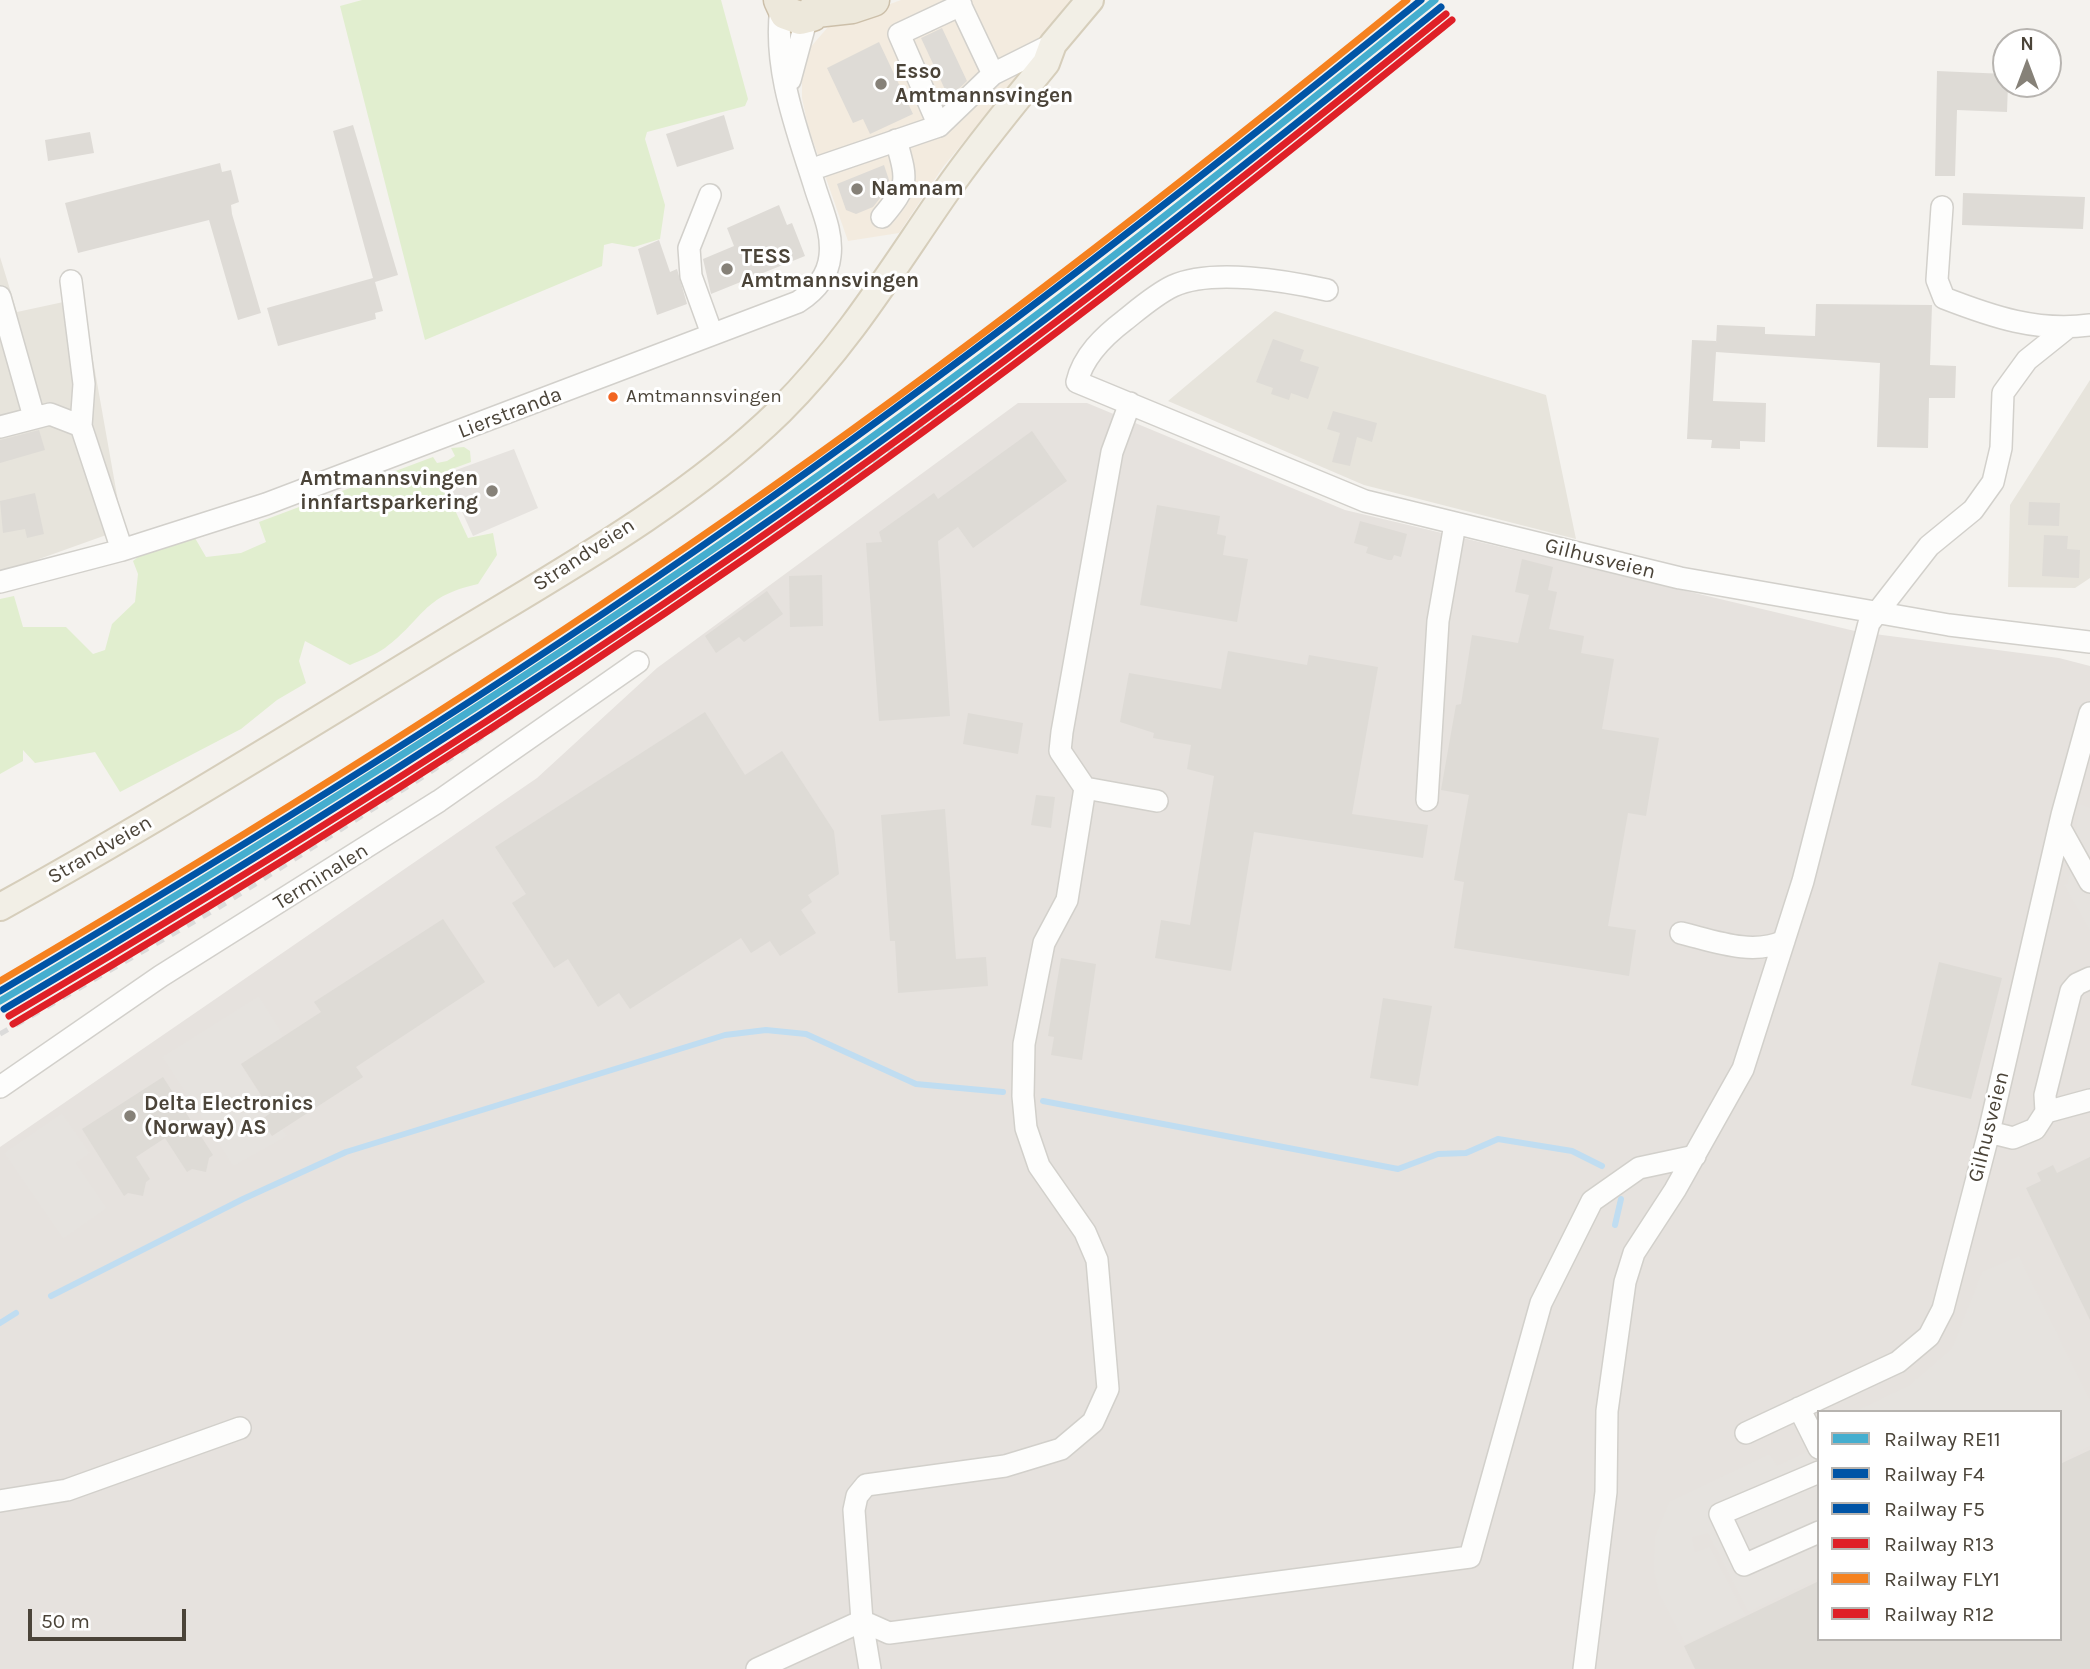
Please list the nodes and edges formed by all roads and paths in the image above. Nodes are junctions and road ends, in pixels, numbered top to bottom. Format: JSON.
{"nodes":[{"id":1,"x":873,"y":0,"type":"edge"},
{"id":2,"x":1090,"y":0,"type":"edge"},
{"id":3,"x":1111,"y":0,"type":"edge"},
{"id":4,"x":960,"y":3,"type":"edge"},
{"id":5,"x":801,"y":7,"type":"edge"},
{"id":6,"x":1049,"y":53,"type":"junction"},
{"id":7,"x":993,"y":74,"type":"junction"},
{"id":8,"x":939,"y":126,"type":"junction"},
{"id":9,"x":896,"y":140,"type":"junction"},
{"id":10,"x":810,"y":170,"type":"junction"},
{"id":11,"x":710,"y":195,"type":"dead end"},
{"id":12,"x":1942,"y":207,"type":"dead end"},
{"id":13,"x":882,"y":217,"type":"dead end"},
{"id":14,"x":71,"y":281,"type":"dead end"},
{"id":15,"x":1327,"y":290,"type":"dead end"},
{"id":16,"x":0,"y":297,"type":"edge"},
{"id":17,"x":2090,"y":325,"type":"edge"},
{"id":18,"x":2067,"y":328,"type":"junction"},
{"id":19,"x":712,"y":334,"type":"junction"},
{"id":20,"x":1130,"y":402,"type":"junction"},
{"id":21,"x":34,"y":417,"type":"junction"},
{"id":22,"x":81,"y":426,"type":"junction"},
{"id":23,"x":0,"y":427,"type":"edge"},
{"id":24,"x":1455,"y":524,"type":"junction"},
{"id":25,"x":122,"y":550,"type":"junction"},
{"id":26,"x":0,"y":582,"type":"edge"},
{"id":27,"x":1877,"y":610,"type":"junction"},
{"id":28,"x":2090,"y":642,"type":"edge"},
{"id":29,"x":638,"y":662,"type":"dead end"},
{"id":30,"x":2090,"y":713,"type":"edge"},
{"id":31,"x":1085,"y":788,"type":"junction"},
{"id":32,"x":1427,"y":800,"type":"dead end"},
{"id":33,"x":1157,"y":801,"type":"dead end"},
{"id":34,"x":2060,"y":828,"type":"junction"},
{"id":35,"x":2090,"y":882,"type":"edge"},
{"id":36,"x":0,"y":908,"type":"edge"},
{"id":37,"x":1681,"y":933,"type":"dead end"},
{"id":38,"x":1784,"y":941,"type":"junction"},
{"id":39,"x":2090,"y":978,"type":"edge"},
{"id":40,"x":0,"y":1087,"type":"edge"},
{"id":41,"x":2090,"y":1100,"type":"edge"},
{"id":42,"x":2046,"y":1112,"type":"junction"},
{"id":43,"x":1989,"y":1132,"type":"junction"},
{"id":44,"x":1695,"y":1156,"type":"junction"},
{"id":45,"x":1799,"y":1408,"type":"junction"},
{"id":46,"x":240,"y":1428,"type":"dead end"},
{"id":47,"x":1746,"y":1433,"type":"dead end"},
{"id":48,"x":1817,"y":1444,"type":"edge"},
{"id":49,"x":1817,"y":1473,"type":"edge"},
{"id":50,"x":0,"y":1501,"type":"edge"},
{"id":51,"x":1817,"y":1533,"type":"edge"},
{"id":52,"x":862,"y":1621,"type":"junction"},
{"id":53,"x":757,"y":1669,"type":"edge"},
{"id":54,"x":870,"y":1669,"type":"edge"},
{"id":55,"x":1584,"y":1669,"type":"edge"}],
"edges":[{"from":1,"to":5,"type":"highway"},
{"from":2,"to":6,"type":"main road","name":"Strandveien"},
{"from":3,"to":6,"type":"main road","name":"Strandveien"},
{"from":4,"to":7,"type":"street"},
{"from":4,"to":8,"type":"street"},
{"from":5,"to":10,"type":"street","name":"Lierstranda"},
{"from":6,"to":7,"type":"street"},
{"from":6,"to":36,"type":"main road","name":"Strandveien"},
{"from":7,"to":8,"type":"street"},
{"from":8,"to":9,"type":"street"},
{"from":9,"to":10,"type":"street"},
{"from":9,"to":13,"type":"street"},
{"from":10,"to":19,"type":"street","name":"Lierstranda"},
{"from":11,"to":19,"type":"street"},
{"from":12,"to":18,"type":"street"},
{"from":14,"to":22,"type":"street"},
{"from":15,"to":20,"type":"street","name":"Gilhusveien"},
{"from":16,"to":21,"type":"street"},
{"from":17,"to":18,"type":"street"},
{"from":18,"to":27,"type":"street"},
{"from":19,"to":25,"type":"street","name":"Lierstranda"},
{"from":20,"to":24,"type":"street","name":"Gilhusveien"},
{"from":20,"to":31,"type":"street"},
{"from":21,"to":22,"type":"street"},
{"from":21,"to":23,"type":"street"},
{"from":22,"to":25,"type":"street"},
{"from":24,"to":27,"type":"street","name":"Gilhusveien"},
{"from":24,"to":32,"type":"street"},
{"from":25,"to":26,"type":"street","name":"Lierstranda"},
{"from":27,"to":28,"type":"street","name":"Gilhusveien"},
{"from":27,"to":38,"type":"street"},
{"from":29,"to":40,"type":"street","name":"Terminalen"},
{"from":30,"to":34,"type":"street","name":"Gilhusveien"},
{"from":31,"to":33,"type":"street"},
{"from":31,"to":52,"type":"street"},
{"from":34,"to":35,"type":"street"},
{"from":34,"to":43,"type":"street","name":"Gilhusveien"},
{"from":37,"to":38,"type":"street"},
{"from":38,"to":44,"type":"street"},
{"from":39,"to":42,"type":"street"},
{"from":41,"to":42,"type":"street"},
{"from":42,"to":43,"type":"street"},
{"from":43,"to":45,"type":"street","name":"Gilhusveien"},
{"from":44,"to":52,"type":"street"},
{"from":44,"to":55,"type":"street"},
{"from":45,"to":47,"type":"street","name":"Gilhusveien"},
{"from":45,"to":48,"type":"street"},
{"from":46,"to":50,"type":"street"},
{"from":49,"to":51,"type":"street"},
{"from":52,"to":53,"type":"street"},
{"from":52,"to":54,"type":"street"}]}
